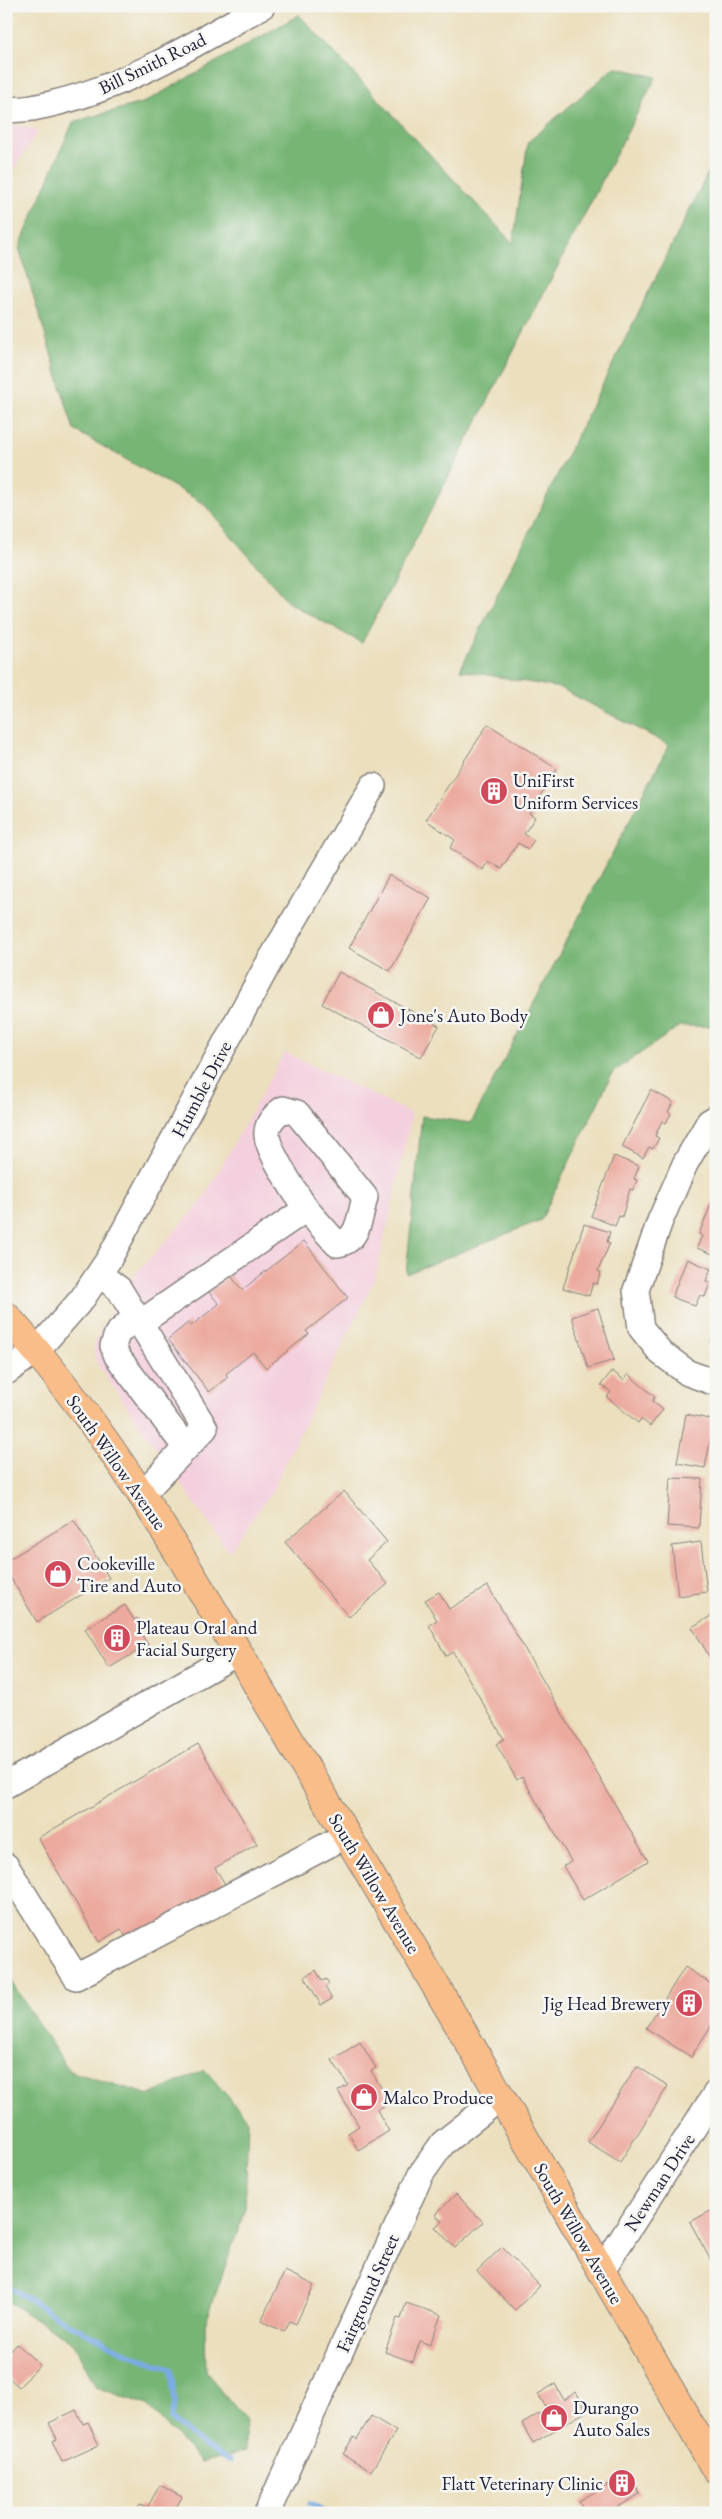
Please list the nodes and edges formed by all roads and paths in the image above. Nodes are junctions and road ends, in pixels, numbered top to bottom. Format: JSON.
{"nodes":[{"id":1,"x":262,"y":6,"type":"edge"},
{"id":2,"x":6,"y":109,"type":"edge"},
{"id":3,"x":373,"y":786,"type":"dead end"},
{"id":4,"x":716,"y":1118,"type":"edge"},
{"id":5,"x":306,"y":1209,"type":"junction"},
{"id":6,"x":99,"y":1274,"type":"junction"},
{"id":7,"x":6,"y":1316,"type":"edge"},
{"id":8,"x":138,"y":1320,"type":"junction"},
{"id":9,"x":37,"y":1350,"type":"junction"},
{"id":10,"x":6,"y":1372,"type":"edge"},
{"id":11,"x":716,"y":1383,"type":"edge"},
{"id":12,"x":186,"y":1448,"type":"junction"},
{"id":13,"x":142,"y":1494,"type":"junction"},
{"id":14,"x":236,"y":1653,"type":"junction"},
{"id":15,"x":6,"y":1785,"type":"edge"},
{"id":16,"x":347,"y":1835,"type":"junction"},
{"id":17,"x":6,"y":1866,"type":"edge"},
{"id":18,"x":716,"y":2093,"type":"edge"},
{"id":19,"x":500,"y":2098,"type":"junction"},
{"id":20,"x":602,"y":2270,"type":"junction"},
{"id":21,"x":716,"y":2470,"type":"edge"},
{"id":22,"x":267,"y":2513,"type":"edge"}],
"edges":[{"from":1,"to":2,"type":"street","name":"Bill Smith Road"},
{"from":3,"to":6,"type":"street","name":"Humble Drive"},
{"from":4,"to":11,"type":"street"},
{"from":5,"to":5,"type":"street"},
{"from":5,"to":8,"type":"street"},
{"from":6,"to":8,"type":"street"},
{"from":6,"to":9,"type":"street","name":"Humble Drive"},
{"from":7,"to":9,"type":"main road","name":"South Willow Avenue"},
{"from":8,"to":12,"type":"street"},
{"from":8,"to":12,"type":"street"},
{"from":9,"to":10,"type":"street","name":"Humble Drive"},
{"from":9,"to":13,"type":"main road","name":"South Willow Avenue"},
{"from":12,"to":13,"type":"street"},
{"from":13,"to":14,"type":"main road","name":"South Willow Avenue"},
{"from":14,"to":15,"type":"street"},
{"from":14,"to":16,"type":"main road","name":"South Willow Avenue"},
{"from":16,"to":17,"type":"street"},
{"from":16,"to":19,"type":"main road","name":"South Willow Avenue"},
{"from":18,"to":20,"type":"street","name":"Newman Drive"},
{"from":19,"to":20,"type":"main road","name":"South Willow Avenue"},
{"from":19,"to":22,"type":"street","name":"Fairground Street"},
{"from":20,"to":21,"type":"main road","name":"South Willow Avenue"}]}
